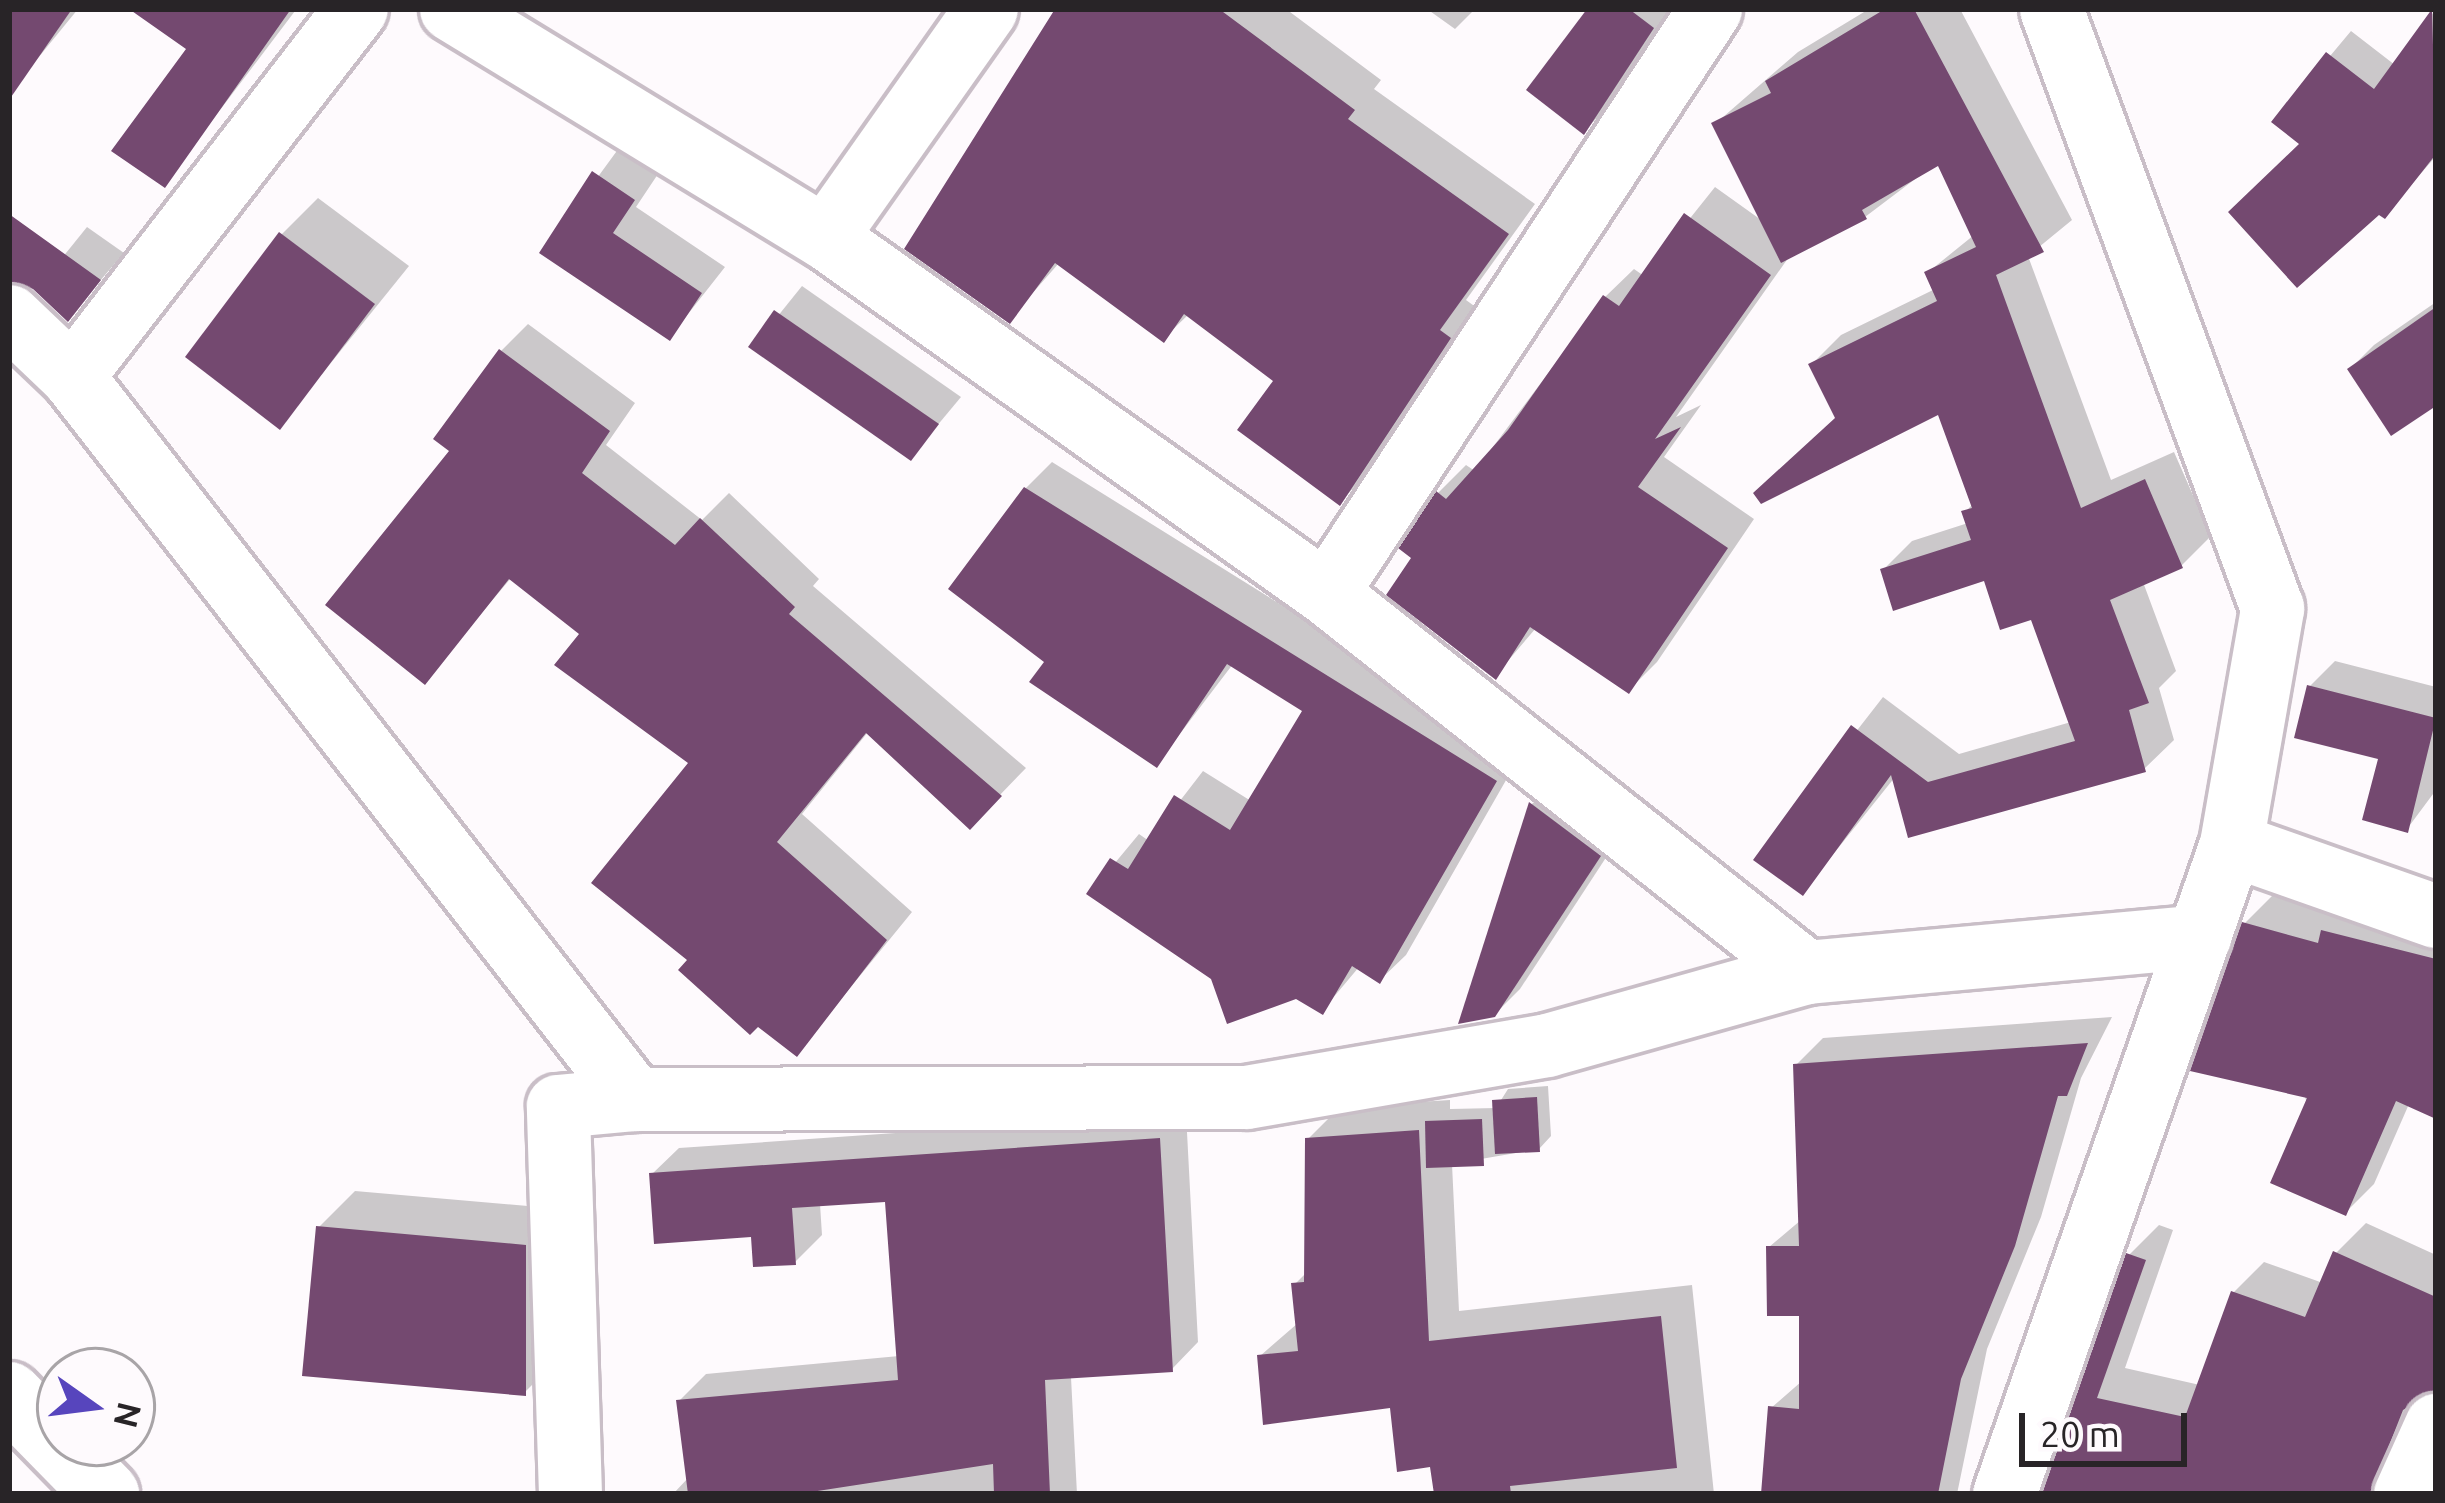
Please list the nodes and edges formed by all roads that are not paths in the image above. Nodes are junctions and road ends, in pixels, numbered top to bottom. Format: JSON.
{"nodes":[{"id":1,"x":356,"y":9,"type":"edge"},
{"id":2,"x":451,"y":9,"type":"edge"},
{"id":3,"x":986,"y":9,"type":"edge"},
{"id":4,"x":1709,"y":9,"type":"edge"},
{"id":5,"x":2051,"y":9,"type":"edge"},
{"id":6,"x":825,"y":237,"type":"junction"},
{"id":7,"x":9,"y":316,"type":"edge"},
{"id":8,"x":72,"y":376,"type":"junction"},
{"id":9,"x":1326,"y":593,"type":"junction"},
{"id":10,"x":2231,"y":844,"type":"junction"},
{"id":11,"x":2436,"y":916,"type":"edge"},
{"id":12,"x":2199,"y":936,"type":"junction"},
{"id":13,"x":1806,"y":972,"type":"junction"},
{"id":14,"x":634,"y":1099,"type":"junction"},
{"id":15,"x":9,"y":1395,"type":"edge"},
{"id":16,"x":2436,"y":1425,"type":"edge"},
{"id":17,"x":106,"y":1494,"type":"edge"},
{"id":18,"x":569,"y":1494,"type":"edge"},
{"id":19,"x":2004,"y":1494,"type":"edge"},
{"id":20,"x":2405,"y":1494,"type":"edge"}],
"edges":[{"from":1,"to":8,"type":"street"},
{"from":2,"to":6,"type":"street"},
{"from":3,"to":6,"type":"street"},
{"from":4,"to":9,"type":"street"},
{"from":5,"to":10,"type":"street"},
{"from":6,"to":9,"type":"street"},
{"from":7,"to":8,"type":"street"},
{"from":8,"to":14,"type":"street"},
{"from":9,"to":13,"type":"street"},
{"from":10,"to":11,"type":"street"},
{"from":10,"to":12,"type":"street"},
{"from":12,"to":13,"type":"street"},
{"from":12,"to":19,"type":"street"},
{"from":13,"to":14,"type":"street"},
{"from":14,"to":18,"type":"street"},
{"from":15,"to":17,"type":"main road"},
{"from":16,"to":20,"type":"street"}]}
